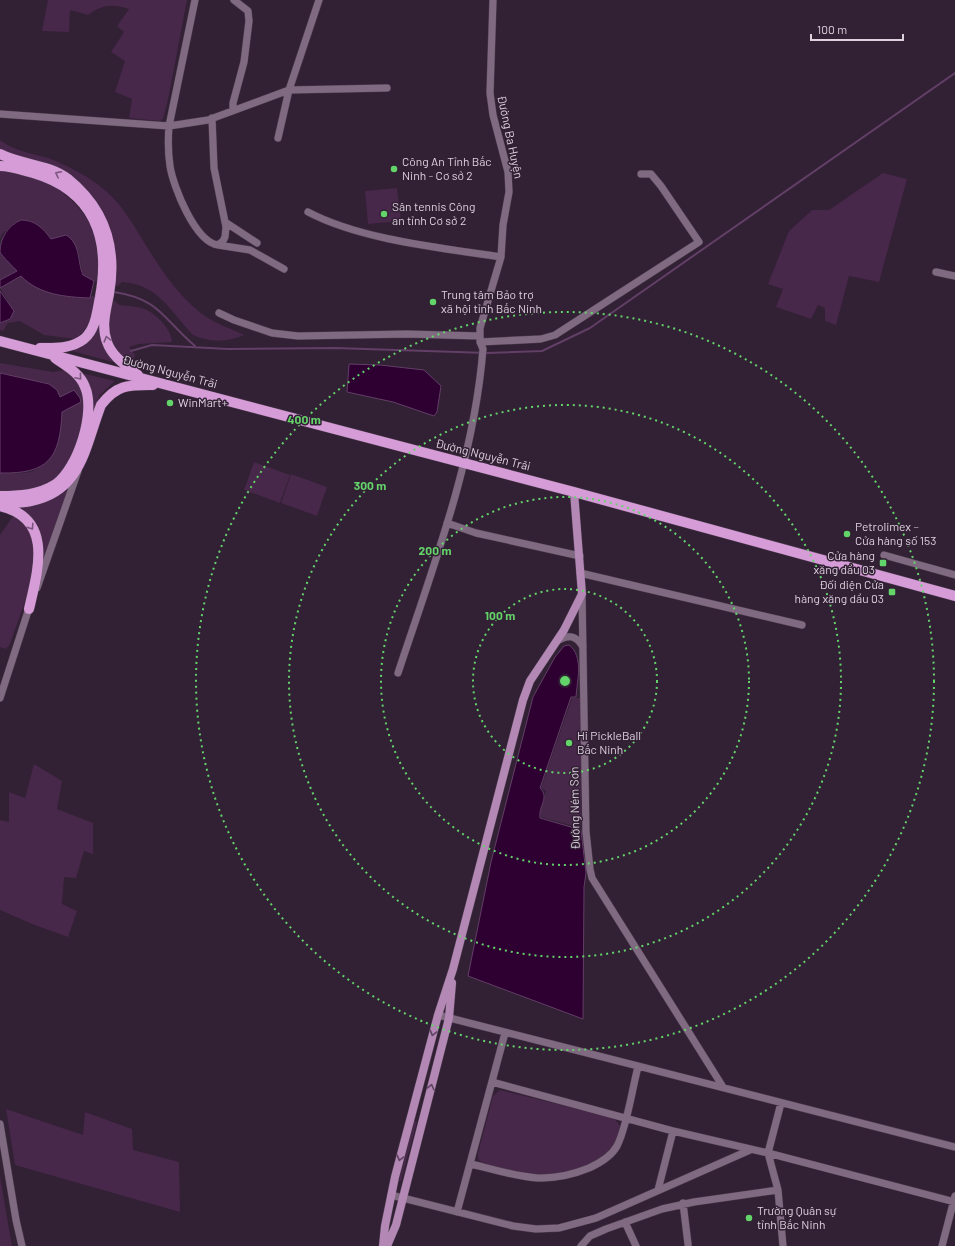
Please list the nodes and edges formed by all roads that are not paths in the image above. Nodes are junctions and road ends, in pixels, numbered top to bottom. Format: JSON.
{"nodes":[{"id":1,"x":195,"y":0,"type":"edge"},
{"id":2,"x":234,"y":0,"type":"edge"},
{"id":3,"x":319,"y":0,"type":"edge"},
{"id":4,"x":493,"y":0,"type":"edge"},
{"id":5,"x":387,"y":88,"type":"dead end"},
{"id":6,"x":289,"y":90,"type":"junction"},
{"id":7,"x":233,"y":110,"type":"junction"},
{"id":8,"x":0,"y":114,"type":"edge"},
{"id":9,"x":212,"y":118,"type":"junction"},
{"id":10,"x":169,"y":126,"type":"junction"},
{"id":11,"x":278,"y":138,"type":"dead end"},
{"id":12,"x":0,"y":154,"type":"edge"},
{"id":13,"x":0,"y":166,"type":"edge"},
{"id":14,"x":641,"y":174,"type":"dead end"},
{"id":15,"x":308,"y":212,"type":"dead end"},
{"id":16,"x":225,"y":222,"type":"junction"},
{"id":17,"x":257,"y":243,"type":"dead end"},
{"id":18,"x":218,"y":245,"type":"junction"},
{"id":19,"x":501,"y":257,"type":"junction"},
{"id":20,"x":284,"y":269,"type":"dead end"},
{"id":21,"x":936,"y":272,"type":"dead end"},
{"id":22,"x":955,"y":276,"type":"edge"},
{"id":23,"x":219,"y":313,"type":"dead end"},
{"id":24,"x":2,"y":341,"type":"edge"},
{"id":25,"x":481,"y":341,"type":"junction"},
{"id":26,"x":29,"y":348,"type":"junction"},
{"id":27,"x":48,"y":353,"type":"junction"},
{"id":28,"x":141,"y":378,"type":"junction"},
{"id":29,"x":164,"y":385,"type":"junction"},
{"id":30,"x":463,"y":464,"type":"junction"},
{"id":31,"x":79,"y":468,"type":"junction"},
{"id":32,"x":574,"y":492,"type":"junction"},
{"id":33,"x":0,"y":496,"type":"edge"},
{"id":34,"x":0,"y":505,"type":"edge"},
{"id":35,"x":447,"y":524,"type":"junction"},
{"id":36,"x":884,"y":555,"type":"dead end"},
{"id":37,"x":580,"y":556,"type":"junction"},
{"id":38,"x":580,"y":573,"type":"junction"},
{"id":39,"x":955,"y":575,"type":"edge"},
{"id":40,"x":582,"y":594,"type":"junction"},
{"id":41,"x":955,"y":595,"type":"edge"},
{"id":42,"x":29,"y":609,"type":"junction"},
{"id":43,"x":802,"y":624,"type":"dead end"},
{"id":44,"x":557,"y":641,"type":"junction"},
{"id":45,"x":583,"y":647,"type":"junction"},
{"id":46,"x":398,"y":673,"type":"dead end"},
{"id":47,"x":0,"y":698,"type":"edge"},
{"id":48,"x":453,"y":969,"type":"junction"},
{"id":49,"x":438,"y":1015,"type":"junction"},
{"id":50,"x":449,"y":1018,"type":"junction"},
{"id":51,"x":505,"y":1033,"type":"junction"},
{"id":52,"x":638,"y":1067,"type":"junction"},
{"id":53,"x":492,"y":1082,"type":"junction"},
{"id":54,"x":723,"y":1087,"type":"junction"},
{"id":55,"x":781,"y":1103,"type":"junction"},
{"id":56,"x":414,"y":1104,"type":"junction"},
{"id":57,"x":426,"y":1107,"type":"junction"},
{"id":58,"x":625,"y":1119,"type":"junction"},
{"id":59,"x":0,"y":1124,"type":"edge"},
{"id":60,"x":673,"y":1131,"type":"junction"},
{"id":61,"x":955,"y":1147,"type":"edge"},
{"id":62,"x":750,"y":1150,"type":"junction"},
{"id":63,"x":768,"y":1153,"type":"junction"},
{"id":64,"x":471,"y":1164,"type":"junction"},
{"id":65,"x":658,"y":1190,"type":"junction"},
{"id":66,"x":778,"y":1190,"type":"junction"},
{"id":67,"x":391,"y":1195,"type":"junction"},
{"id":68,"x":403,"y":1198,"type":"junction"},
{"id":69,"x":955,"y":1200,"type":"edge"},
{"id":70,"x":683,"y":1204,"type":"dead end"},
{"id":71,"x":458,"y":1212,"type":"junction"},
{"id":72,"x":625,"y":1222,"type":"junction"},
{"id":73,"x":688,"y":1244,"type":"dead end"},
{"id":74,"x":22,"y":1246,"type":"edge"},
{"id":75,"x":383,"y":1246,"type":"edge"},
{"id":76,"x":387,"y":1246,"type":"edge"},
{"id":77,"x":581,"y":1246,"type":"edge"},
{"id":78,"x":636,"y":1246,"type":"edge"},
{"id":79,"x":783,"y":1246,"type":"edge"},
{"id":80,"x":942,"y":1246,"type":"edge"}],
"edges":[{"from":1,"to":10,"type":"street"},
{"from":2,"to":7,"type":"street"},
{"from":3,"to":6,"type":"street"},
{"from":4,"to":19,"type":"street","name":"Đường Ba Huyện"},
{"from":5,"to":6,"type":"street"},
{"from":6,"to":7,"type":"street"},
{"from":6,"to":11,"type":"street"},
{"from":7,"to":9,"type":"street"},
{"from":8,"to":10,"type":"street"},
{"from":9,"to":10,"type":"street"},
{"from":9,"to":16,"type":"street"},
{"from":10,"to":18,"type":"street"},
{"from":28,"to":12,"type":"highway","one_way":true},
{"from":13,"to":26,"type":"highway"},
{"from":14,"to":25,"type":"street"},
{"from":15,"to":19,"type":"street"},
{"from":16,"to":17,"type":"street"},
{"from":16,"to":18,"type":"street"},
{"from":18,"to":20,"type":"street"},
{"from":19,"to":25,"type":"street","name":"Đường Ba Huyện"},
{"from":21,"to":22,"type":"street"},
{"from":23,"to":25,"type":"street"},
{"from":24,"to":26,"type":"highway","name":"Đường Nguyễn Trãi"},
{"from":25,"to":30,"type":"street","name":"Đường Ba Huyện"},
{"from":26,"to":27,"type":"highway","name":"Đường Nguyễn Trãi"},
{"from":27,"to":28,"type":"highway","name":"Đường Nguyễn Trãi"},
{"from":27,"to":33,"type":"highway","one_way":true},
{"from":28,"to":29,"type":"highway","name":"Đường Nguyễn Trãi"},
{"from":29,"to":30,"type":"highway","name":"Đường Nguyễn Trãi"},
{"from":29,"to":31,"type":"highway"},
{"from":30,"to":32,"type":"highway","name":"Đường Nguyễn Trãi"},
{"from":30,"to":35,"type":"street","name":"Đường Ba Huyện"},
{"from":31,"to":34,"type":"highway"},
{"from":31,"to":42,"type":"street"},
{"from":32,"to":37,"type":"main road","name":"Đường Ném Sơn"},
{"from":32,"to":41,"type":"highway","name":"Đường Nguyễn Trãi"},
{"from":34,"to":42,"type":"highway","one_way":true},
{"from":35,"to":37,"type":"street"},
{"from":35,"to":46,"type":"street","name":"Đường Ba Huyện"},
{"from":36,"to":39,"type":"street"},
{"from":37,"to":38,"type":"main road","name":"Đường Ném Sơn"},
{"from":38,"to":40,"type":"main road","name":"Đường Ném Sơn"},
{"from":38,"to":43,"type":"street"},
{"from":40,"to":44,"type":"main road"},
{"from":40,"to":45,"type":"street","name":"Đường Ném Sơn"},
{"from":42,"to":47,"type":"street"},
{"from":44,"to":45,"type":"street"},
{"from":44,"to":48,"type":"main road"},
{"from":45,"to":54,"type":"street","name":"Đường Ném Sơn"},
{"from":48,"to":49,"type":"main road"},
{"from":48,"to":50,"type":"main road"},
{"from":49,"to":50,"type":"street"},
{"from":49,"to":56,"type":"main road","one_way":true},
{"from":50,"to":51,"type":"street"},
{"from":57,"to":50,"type":"main road","one_way":true},
{"from":51,"to":52,"type":"street"},
{"from":51,"to":53,"type":"street"},
{"from":52,"to":54,"type":"street"},
{"from":52,"to":58,"type":"street"},
{"from":53,"to":58,"type":"street"},
{"from":53,"to":64,"type":"street"},
{"from":54,"to":55,"type":"street"},
{"from":55,"to":61,"type":"street"},
{"from":55,"to":63,"type":"street"},
{"from":56,"to":57,"type":"main road"},
{"from":56,"to":67,"type":"main road","one_way":true},
{"from":57,"to":68,"type":"main road"},
{"from":58,"to":60,"type":"street"},
{"from":58,"to":64,"type":"street"},
{"from":59,"to":74,"type":"street"},
{"from":60,"to":62,"type":"street"},
{"from":60,"to":65,"type":"street"},
{"from":62,"to":63,"type":"street"},
{"from":62,"to":65,"type":"street"},
{"from":63,"to":66,"type":"street"},
{"from":63,"to":69,"type":"street"},
{"from":64,"to":71,"type":"street"},
{"from":65,"to":71,"type":"street"},
{"from":66,"to":72,"type":"street"},
{"from":66,"to":79,"type":"street"},
{"from":67,"to":68,"type":"street"},
{"from":67,"to":75,"type":"main road"},
{"from":68,"to":71,"type":"street"},
{"from":68,"to":76,"type":"main road"},
{"from":69,"to":80,"type":"street"},
{"from":70,"to":73,"type":"street"},
{"from":72,"to":77,"type":"street"},
{"from":72,"to":78,"type":"street"}]}
